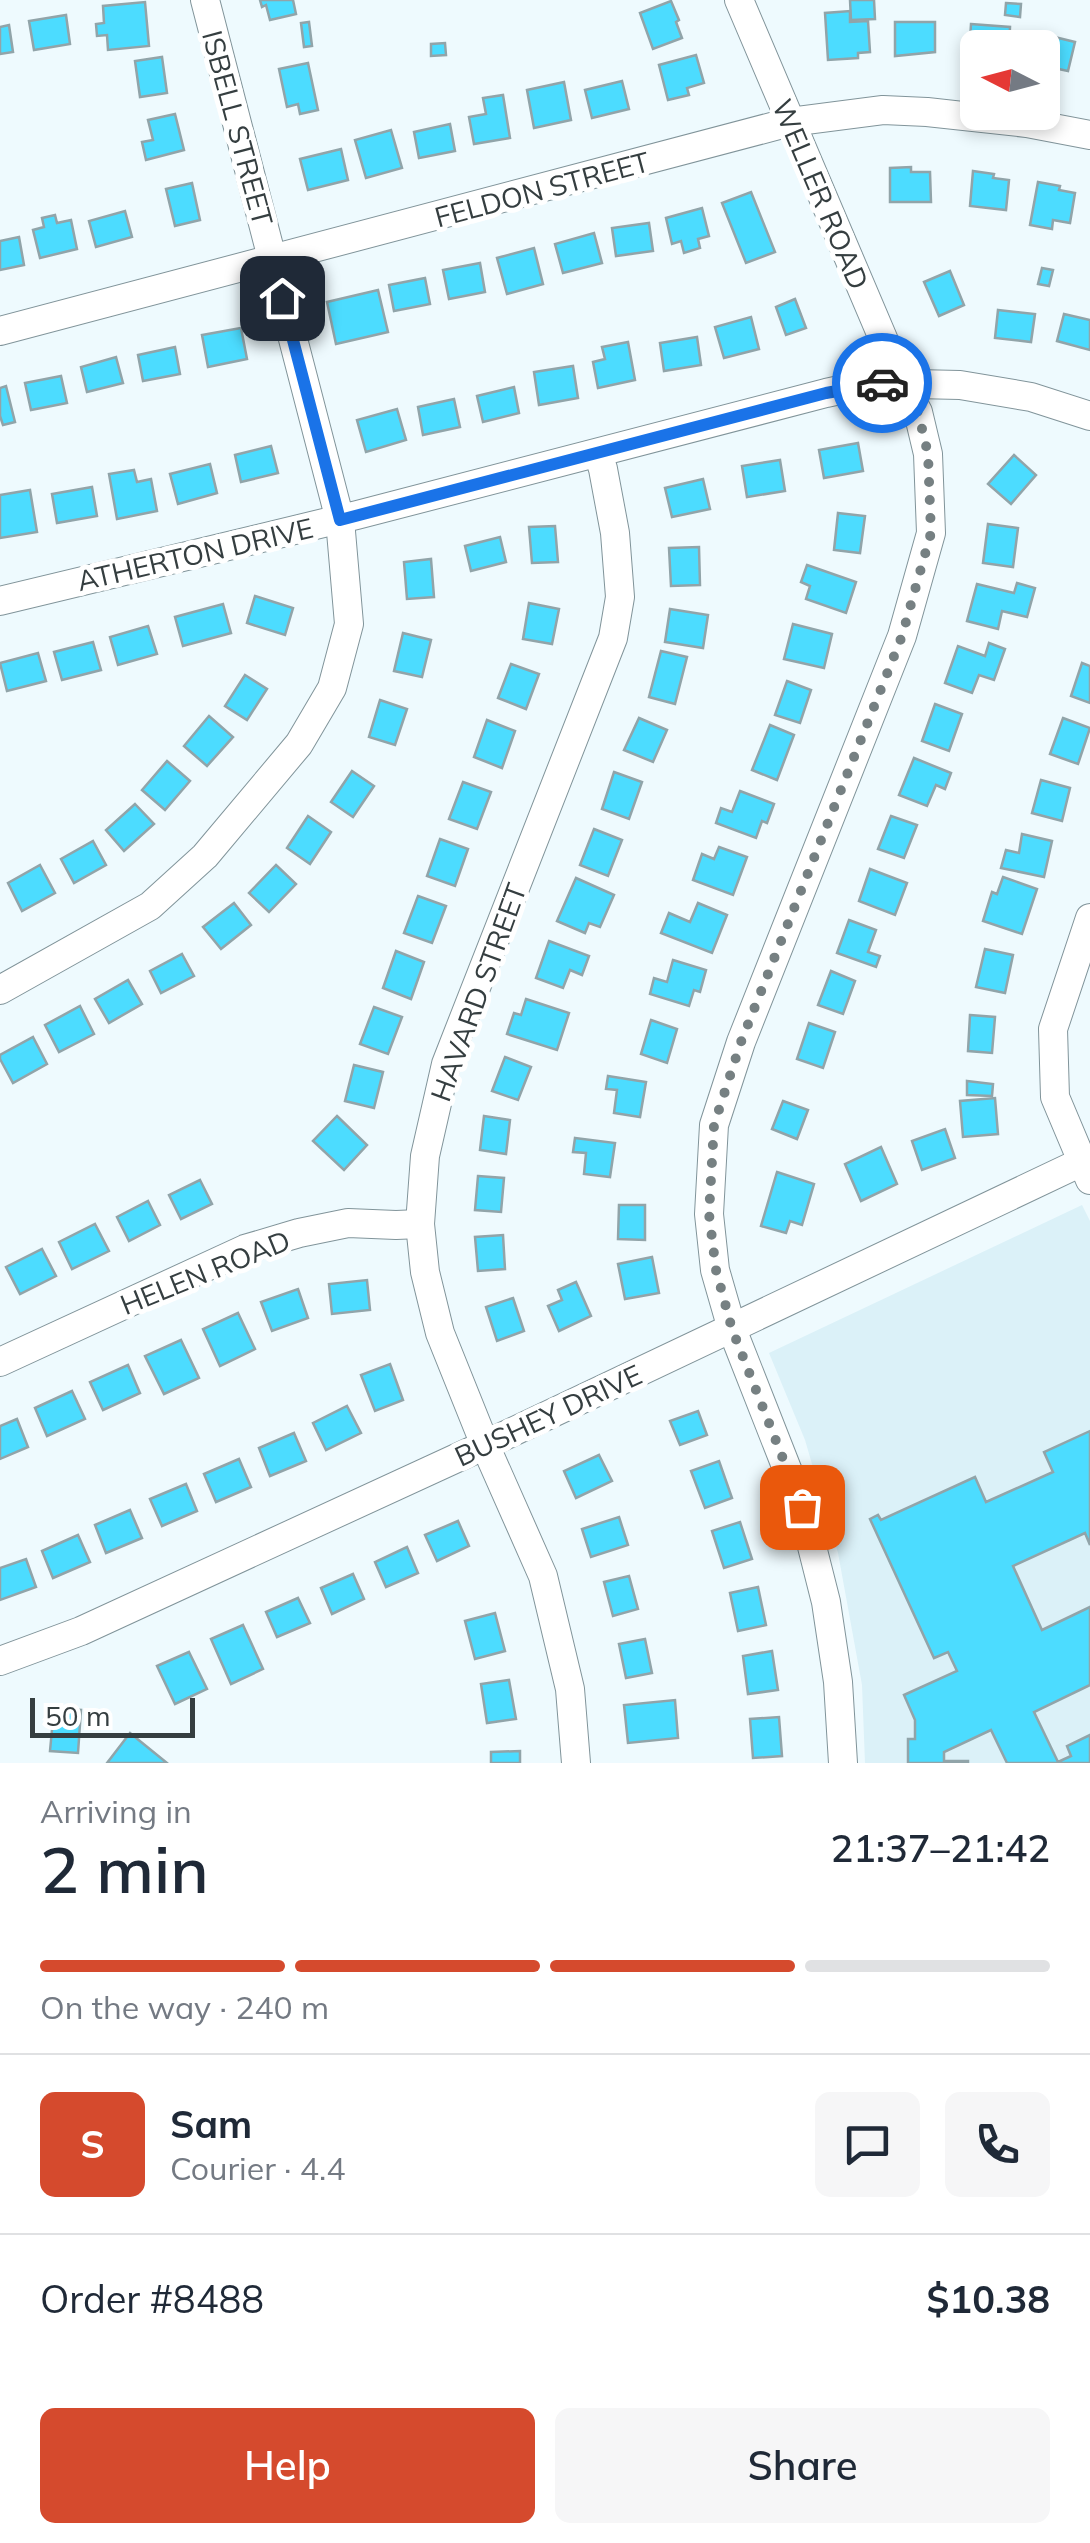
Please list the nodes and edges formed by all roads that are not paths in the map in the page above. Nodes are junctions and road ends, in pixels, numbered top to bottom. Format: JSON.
{"nodes":[{"id":1,"x":205,"y":0,"type":"edge"},
{"id":2,"x":739,"y":0,"type":"edge"},
{"id":3,"x":790,"y":122,"type":"junction"},
{"id":4,"x":1090,"y":135,"type":"edge"},
{"id":5,"x":273,"y":260,"type":"junction"},
{"id":6,"x":0,"y":331,"type":"edge"},
{"id":7,"x":902,"y":383,"type":"junction"},
{"id":8,"x":1090,"y":416,"type":"edge"},
{"id":9,"x":598,"y":453,"type":"junction"},
{"id":10,"x":340,"y":520,"type":"junction"},
{"id":11,"x":0,"y":601,"type":"edge"},
{"id":12,"x":1090,"y":918,"type":"edge"},
{"id":13,"x":0,"y":990,"type":"edge"},
{"id":14,"x":1087,"y":1166,"type":"edge"},
{"id":15,"x":420,"y":1224,"type":"junction"},
{"id":16,"x":732,"y":1329,"type":"junction"},
{"id":17,"x":0,"y":1362,"type":"edge"},
{"id":18,"x":484,"y":1445,"type":"junction"},
{"id":19,"x":0,"y":1661,"type":"edge"},
{"id":20,"x":576,"y":1763,"type":"edge"},
{"id":21,"x":842,"y":1763,"type":"edge"}],
"edges":[{"from":1,"to":5,"type":"street","name":"ISBELL STREET"},
{"from":2,"to":3,"type":"street","name":"WELLER ROAD"},
{"from":3,"to":4,"type":"street","name":"FELDON STREET"},
{"from":3,"to":5,"type":"street","name":"FELDON STREET"},
{"from":3,"to":7,"type":"street","name":"WELLER ROAD"},
{"from":5,"to":6,"type":"street","name":"FELDON STREET"},
{"from":5,"to":10,"type":"street","name":"ISBELL STREET"},
{"from":7,"to":8,"type":"street","name":"ATHERTON DRIVE"},
{"from":7,"to":9,"type":"street","name":"ATHERTON DRIVE"},
{"from":7,"to":16,"type":"street","name":"WELLER ROAD"},
{"from":9,"to":10,"type":"street","name":"ATHERTON DRIVE"},
{"from":9,"to":15,"type":"street","name":"HAVARD STREET"},
{"from":10,"to":11,"type":"street","name":"ATHERTON DRIVE"},
{"from":10,"to":13,"type":"street","name":"ISBELL STREET"},
{"from":12,"to":14,"type":"street"},
{"from":14,"to":16,"type":"street","name":"BUSHEY DRIVE"},
{"from":15,"to":17,"type":"street","name":"HELEN ROAD"},
{"from":15,"to":18,"type":"street","name":"HAVARD STREET"},
{"from":16,"to":18,"type":"street","name":"BUSHEY DRIVE"},
{"from":16,"to":21,"type":"street","name":"WELLER ROAD"},
{"from":18,"to":19,"type":"street","name":"BUSHEY DRIVE"},
{"from":18,"to":20,"type":"street","name":"HAVARD STREET"}]}
